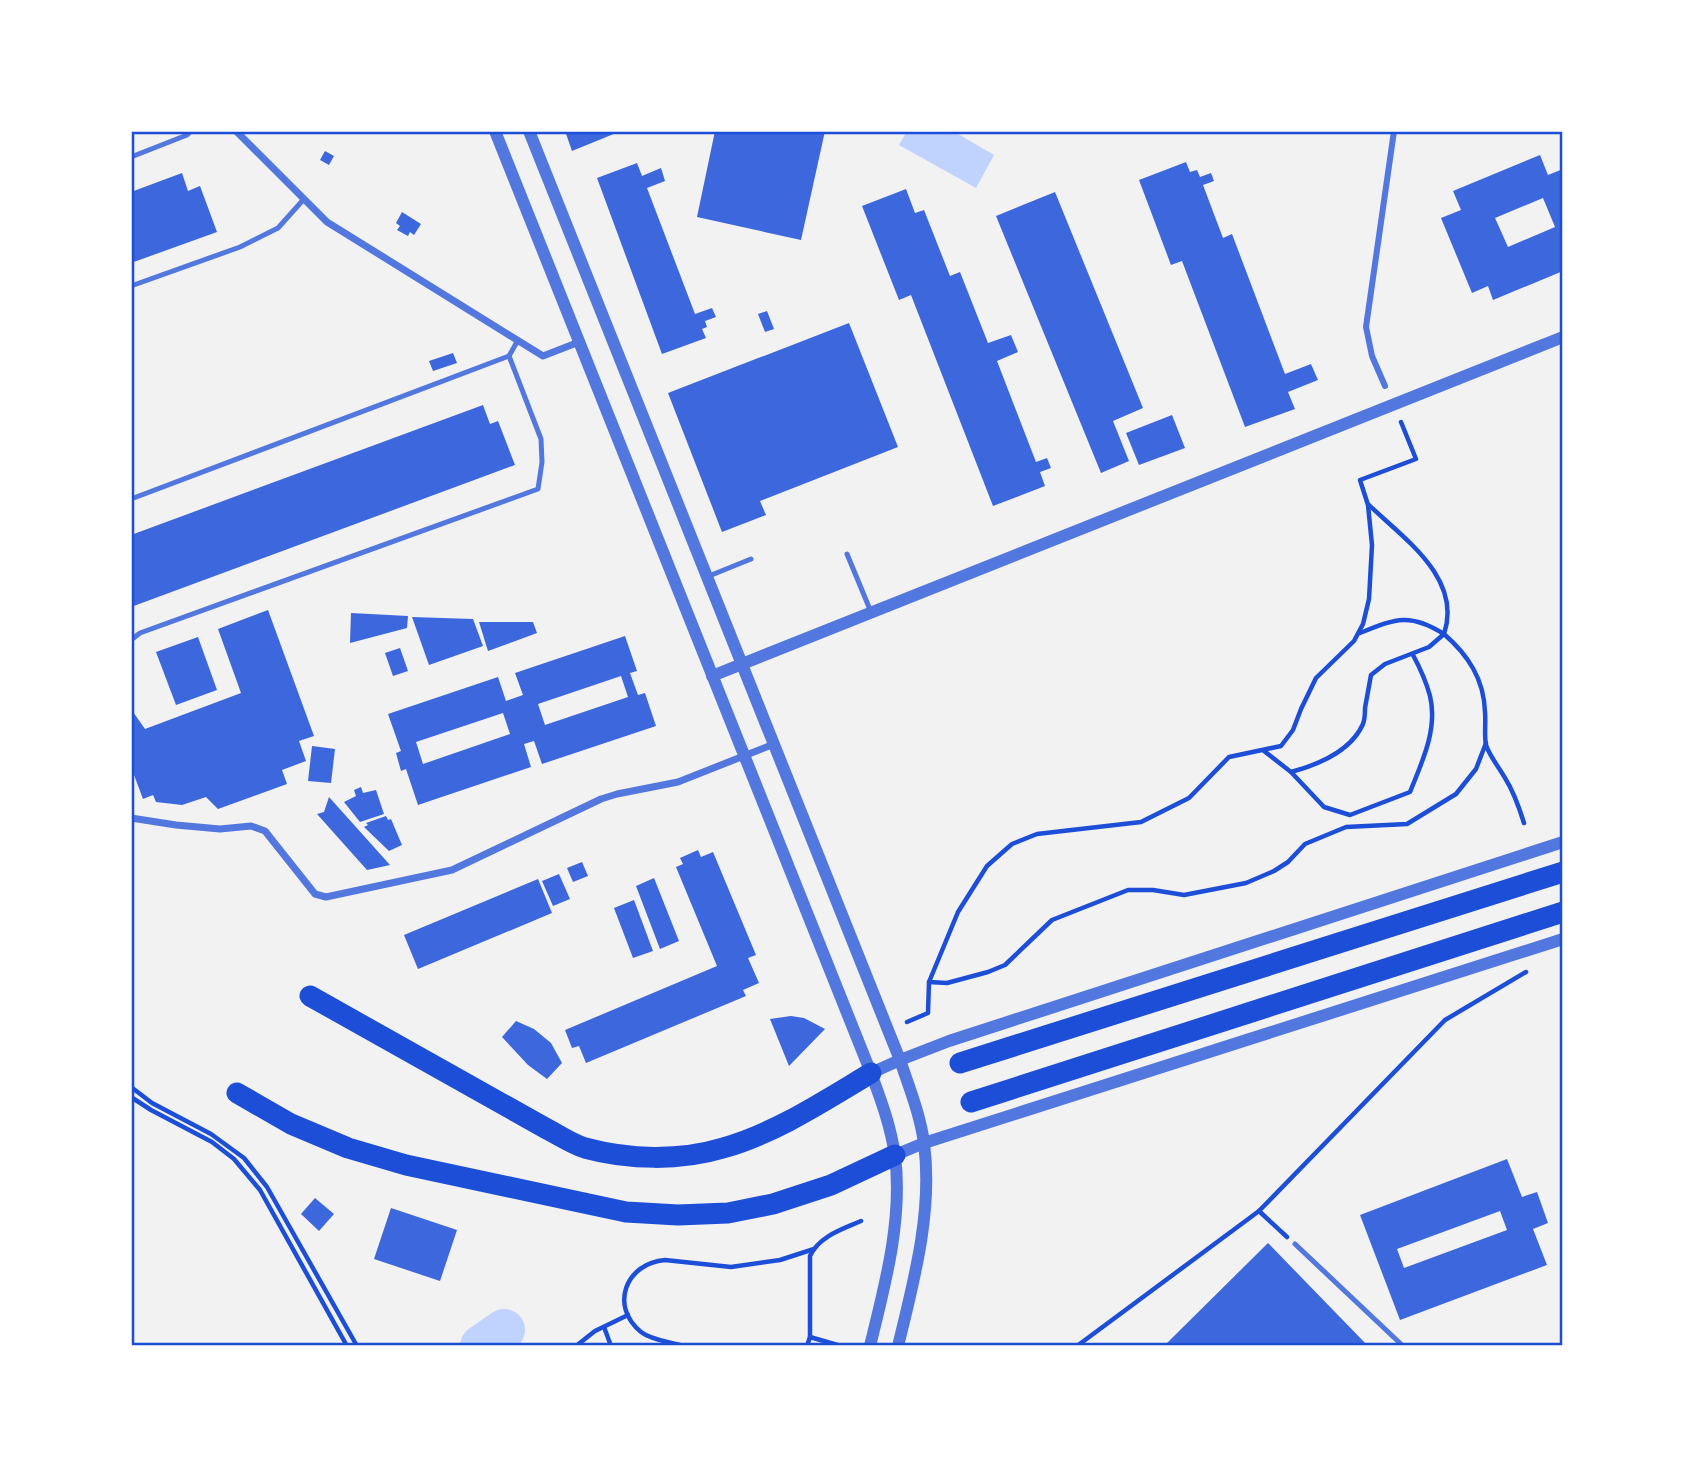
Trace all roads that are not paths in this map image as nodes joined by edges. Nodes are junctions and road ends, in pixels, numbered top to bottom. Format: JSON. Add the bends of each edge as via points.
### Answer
{"nodes":[{"id":1,"x":191,"y":131,"type":"edge"},
{"id":2,"x":236,"y":131,"type":"edge"},
{"id":3,"x":495,"y":131,"type":"edge"},
{"id":4,"x":529,"y":131,"type":"edge"},
{"id":5,"x":1394,"y":131,"type":"edge"},
{"id":6,"x":131,"y":157,"type":"edge"},
{"id":7,"x":304,"y":199,"type":"junction"},
{"id":8,"x":131,"y":286,"type":"edge"},
{"id":9,"x":1563,"y":337,"type":"edge"},
{"id":10,"x":517,"y":340,"type":"junction"},
{"id":11,"x":579,"y":342,"type":"junction"},
{"id":12,"x":509,"y":356,"type":"junction"},
{"id":13,"x":1385,"y":386,"type":"dead end"},
{"id":14,"x":131,"y":499,"type":"edge"},
{"id":15,"x":847,"y":554,"type":"dead end"},
{"id":16,"x":751,"y":559,"type":"dead end"},
{"id":17,"x":707,"y":577,"type":"junction"},
{"id":18,"x":872,"y":612,"type":"junction"},
{"id":19,"x":131,"y":640,"type":"edge"},
{"id":20,"x":742,"y":664,"type":"junction"},
{"id":21,"x":712,"y":676,"type":"junction"},
{"id":22,"x":774,"y":744,"type":"junction"},
{"id":23,"x":744,"y":756,"type":"junction"},
{"id":24,"x":131,"y":818,"type":"edge"},
{"id":25,"x":1563,"y":842,"type":"edge"},
{"id":26,"x":1563,"y":872,"type":"edge"},
{"id":27,"x":1563,"y":912,"type":"edge"},
{"id":28,"x":1563,"y":939,"type":"edge"},
{"id":29,"x":310,"y":996,"type":"dead end"},
{"id":30,"x":900,"y":1060,"type":"junction"},
{"id":31,"x":960,"y":1063,"type":"dead end"},
{"id":32,"x":872,"y":1073,"type":"junction"},
{"id":33,"x":237,"y":1093,"type":"dead end"},
{"id":34,"x":971,"y":1102,"type":"dead end"},
{"id":35,"x":924,"y":1143,"type":"junction"},
{"id":36,"x":895,"y":1155,"type":"junction"},
{"id":37,"x":1295,"y":1244,"type":"road end"},
{"id":38,"x":870,"y":1346,"type":"edge"},
{"id":39,"x":898,"y":1346,"type":"edge"},
{"id":40,"x":1403,"y":1346,"type":"edge"}],
"edges":[{"from":1,"to":6,"type":"lane"},
{"from":2,"to":7,"type":"street"},
{"from":3,"to":11,"type":"street"},
{"from":4,"to":17,"type":"street"},
{"from":5,"to":13,"type":"street","via":[[1366,327]]},
{"from":7,"to":8,"type":"lane","via":[[278,228],[240,247]]},
{"from":7,"to":10,"type":"street","via":[[327,222]]},
{"from":9,"to":18,"type":"street"},
{"from":10,"to":11,"type":"street","via":[[543,356]]},
{"from":10,"to":12,"type":"lane"},
{"from":11,"to":21,"type":"street"},
{"from":12,"to":14,"type":"lane"},
{"from":12,"to":19,"type":"lane","via":[[541,439],[537,488]]},
{"from":15,"to":18,"type":"lane"},
{"from":16,"to":17,"type":"lane"},
{"from":17,"to":20,"type":"street"},
{"from":18,"to":20,"type":"street"},
{"from":20,"to":21,"type":"street"},
{"from":20,"to":22,"type":"street"},
{"from":21,"to":23,"type":"street"},
{"from":22,"to":23,"type":"street"},
{"from":22,"to":30,"type":"street"},
{"from":23,"to":24,"type":"street","via":[[678,782],[601,799],[452,870],[326,897],[315,894],[265,831],[251,826],[220,829]]},
{"from":23,"to":32,"type":"street"},
{"from":25,"to":30,"type":"street"},
{"from":26,"to":31,"type":"highway"},
{"from":27,"to":34,"type":"highway"},
{"from":28,"to":35,"type":"street"},
{"from":29,"to":32,"type":"highway","via":[[547,1129],[584,1147],[620,1154],[666,1157],[723,1149],[797,1116]]},
{"from":30,"to":32,"type":"street"},
{"from":30,"to":35,"type":"street"},
{"from":32,"to":36,"type":"street"},
{"from":33,"to":36,"type":"highway","via":[[291,1124],[406,1165],[625,1212],[728,1213],[773,1204],[831,1185]]},
{"from":35,"to":36,"type":"street"},
{"from":35,"to":39,"type":"street","via":[[924,1215]]},
{"from":36,"to":38,"type":"street","via":[[895,1222]]},
{"from":37,"to":40,"type":"lane"}]}
